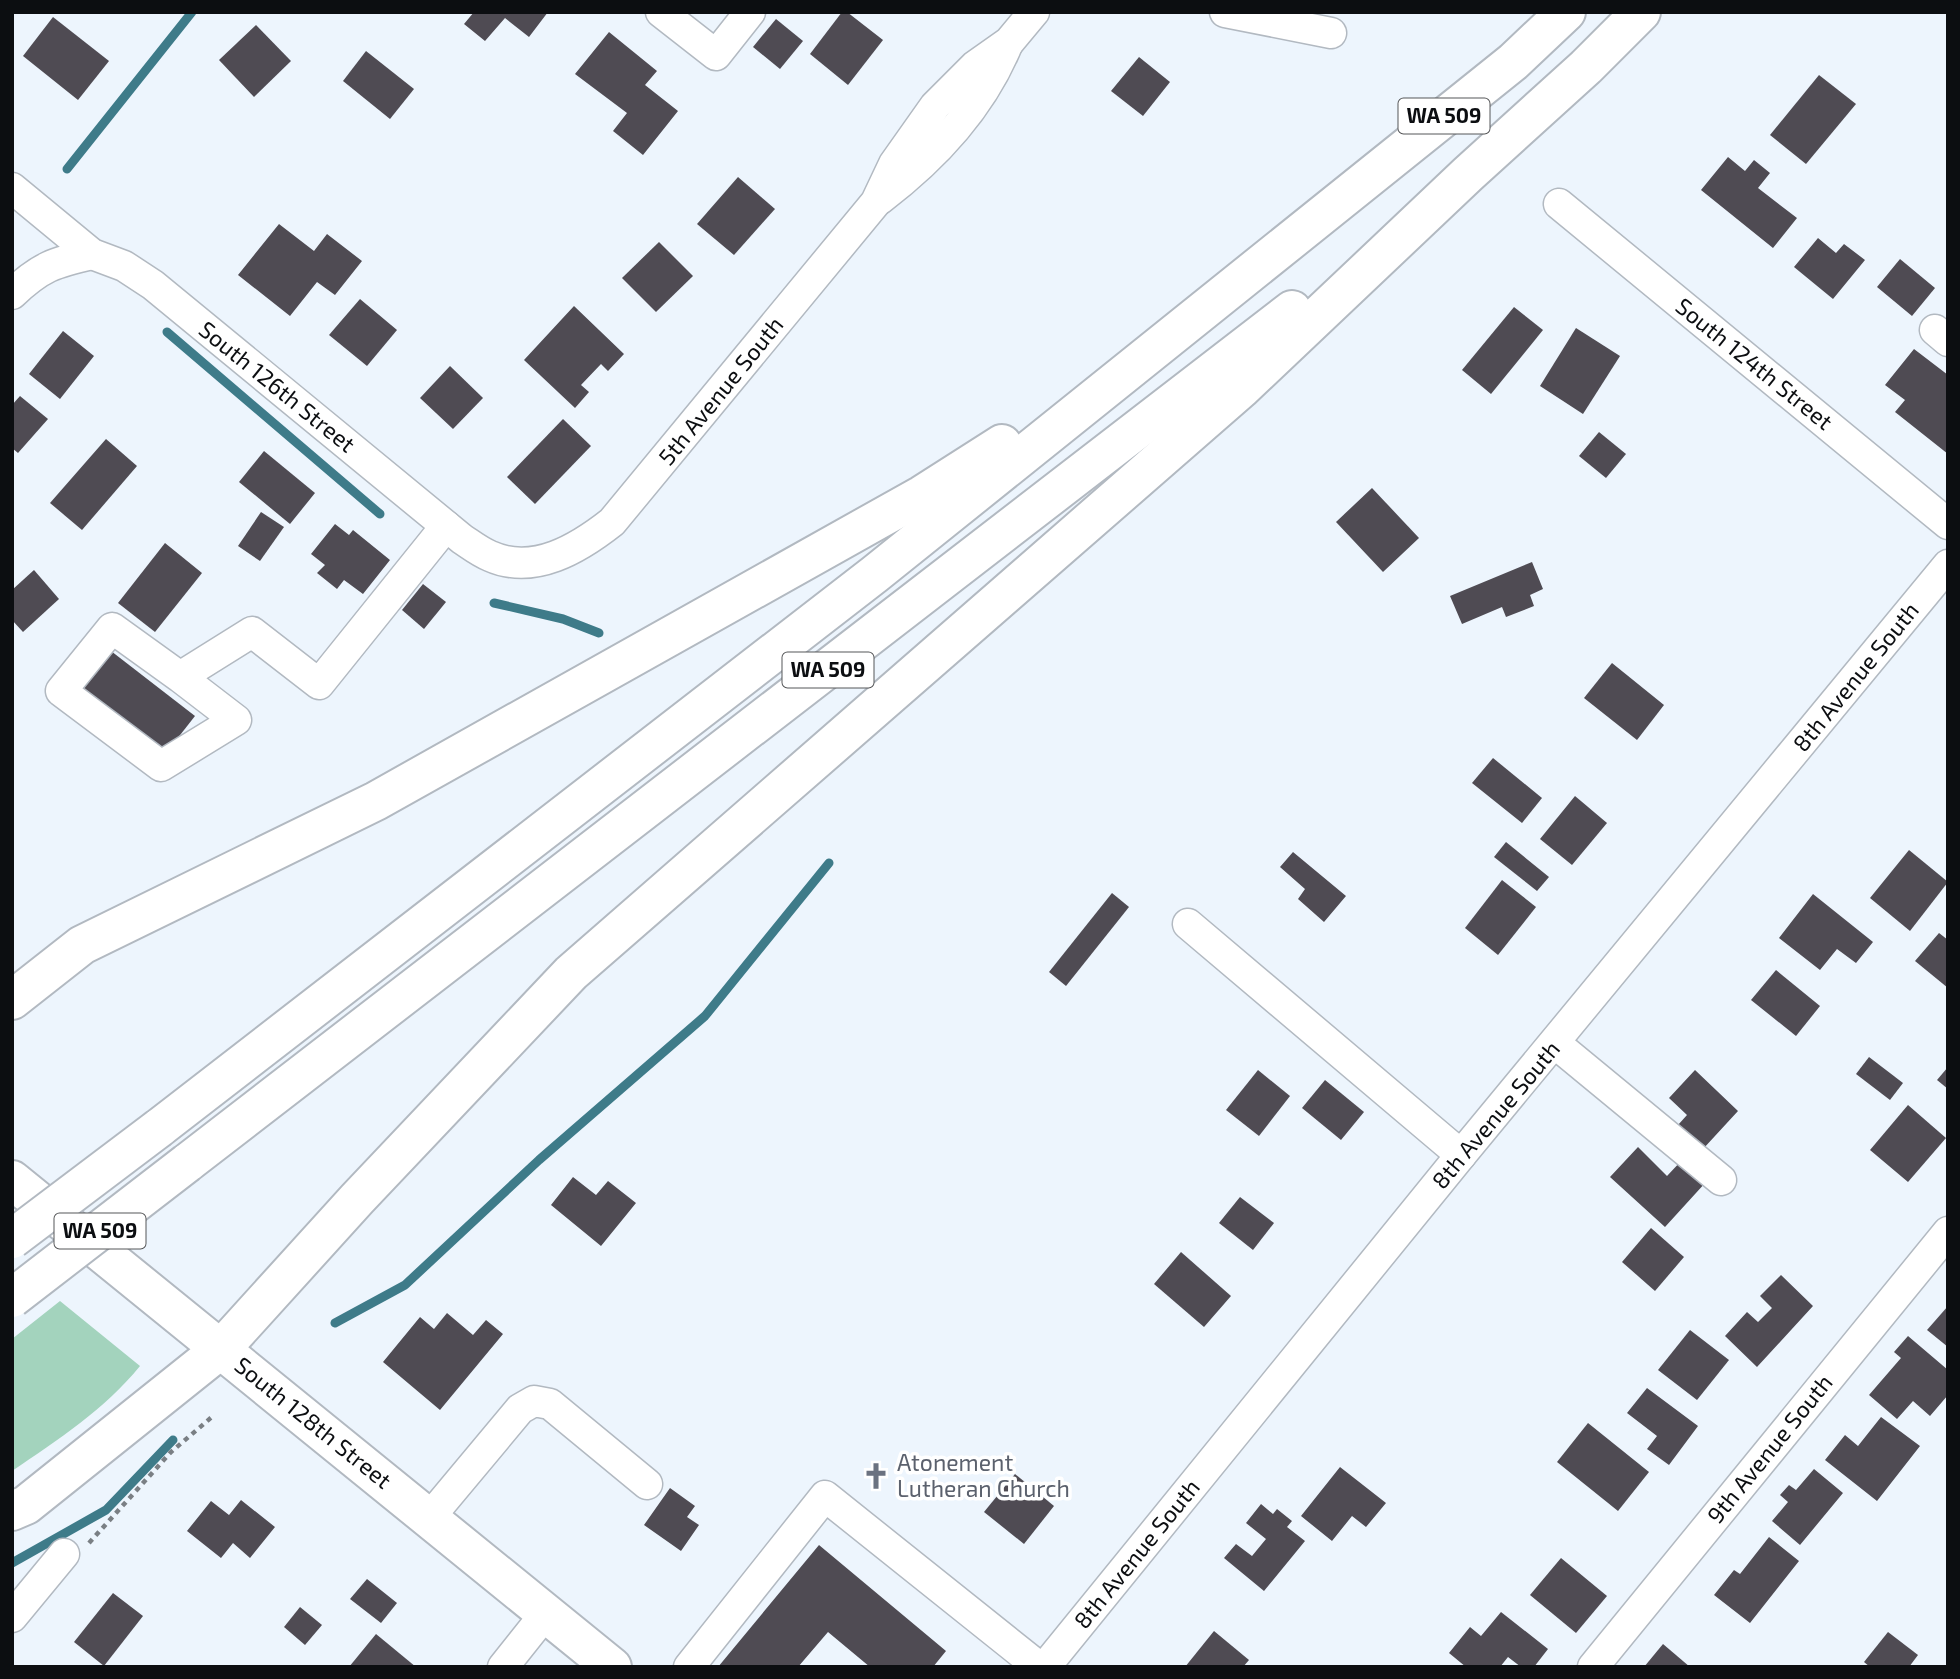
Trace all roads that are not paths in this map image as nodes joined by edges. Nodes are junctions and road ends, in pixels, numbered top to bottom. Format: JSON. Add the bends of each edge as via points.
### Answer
{"nodes":[{"id":1,"x":661,"y":12,"type":"edge"},
{"id":2,"x":750,"y":12,"type":"edge"},
{"id":3,"x":1034,"y":12,"type":"edge"},
{"id":4,"x":1225,"y":12,"type":"edge"},
{"id":5,"x":1566,"y":12,"type":"edge"},
{"id":6,"x":1640,"y":12,"type":"edge"},
{"id":7,"x":1331,"y":33,"type":"dead end"},
{"id":8,"x":1468,"y":174,"type":"junction"},
{"id":9,"x":12,"y":188,"type":"edge"},
{"id":10,"x":1559,"y":204,"type":"dead end"},
{"id":11,"x":1318,"y":216,"type":"junction"},
{"id":12,"x":92,"y":254,"type":"junction"},
{"id":13,"x":12,"y":294,"type":"edge"},
{"id":14,"x":1948,"y":524,"type":"edge"},
{"id":15,"x":446,"y":526,"type":"junction"},
{"id":16,"x":549,"y":559,"type":"joint"},
{"id":17,"x":1948,"y":565,"type":"edge"},
{"id":18,"x":180,"y":677,"type":"junction"},
{"id":19,"x":1188,"y":923,"type":"dead end"},
{"id":20,"x":12,"y":1000,"type":"edge"},
{"id":21,"x":1556,"y":1044,"type":"junction"},
{"id":22,"x":1461,"y":1155,"type":"junction"},
{"id":23,"x":12,"y":1180,"type":"edge"},
{"id":24,"x":1721,"y":1180,"type":"dead end"},
{"id":25,"x":1948,"y":1232,"type":"edge"},
{"id":26,"x":12,"y":1239,"type":"edge"},
{"id":27,"x":12,"y":1298,"type":"edge"},
{"id":28,"x":221,"y":1349,"type":"junction"},
{"id":29,"x":647,"y":1484,"type":"dead end"},
{"id":30,"x":12,"y":1511,"type":"edge"},
{"id":31,"x":429,"y":1518,"type":"junction"},
{"id":32,"x":64,"y":1554,"type":"road end"},
{"id":33,"x":546,"y":1613,"type":"junction"},
{"id":34,"x":12,"y":1617,"type":"edge"},
{"id":35,"x":503,"y":1667,"type":"edge"},
{"id":36,"x":612,"y":1667,"type":"edge"},
{"id":37,"x":688,"y":1667,"type":"edge"},
{"id":38,"x":1039,"y":1667,"type":"edge"},
{"id":39,"x":1045,"y":1667,"type":"edge"},
{"id":40,"x":1593,"y":1667,"type":"edge"}],
"edges":[{"from":1,"to":2,"type":"street","via":[[716,55]]},
{"from":3,"to":16,"type":"street","name":"5th Avenue South","via":[[1009,42],[975,66],[935,106],[894,164],[876,202],[612,522],[582,546]]},
{"from":4,"to":7,"type":"street"},
{"from":5,"to":11,"type":"main road","number":"WA 509","via":[[1513,62]]},
{"from":6,"to":8,"type":"main road","number":"WA 509"},
{"from":8,"to":27,"type":"main road","number":"WA 509","bridge":true},
{"from":8,"to":28,"type":"main road","via":[[1241,389],[571,973]]},
{"from":9,"to":12,"type":"street","name":"South 126th Street"},
{"from":10,"to":14,"type":"street","name":"South 124th Street"},
{"from":11,"to":20,"type":"main road","via":[[1092,386],[922,495],[376,801],[82,945]]},
{"from":11,"to":26,"type":"main road","number":"WA 509","bridge":true,"via":[[876,574]]},
{"from":12,"to":13,"type":"street","via":[[36,271]]},
{"from":12,"to":15,"type":"street","name":"South 126th Street","via":[[124,266],[153,285]]},
{"from":15,"to":16,"type":"street","name":"South 126th Street","via":[[491,557],[517,563]]},
{"from":15,"to":18,"type":"street","via":[[319,684],[252,632]]},
{"from":17,"to":21,"type":"street","name":"8th Avenue South"},
{"from":18,"to":18,"type":"street","via":[[236,720],[160,766],[61,691],[112,628]]},
{"from":19,"to":22,"type":"street"},
{"from":21,"to":22,"type":"street","name":"8th Avenue South"},
{"from":21,"to":24,"type":"street"},
{"from":22,"to":39,"type":"street","name":"8th Avenue South"},
{"from":23,"to":28,"type":"main road","name":"South 128th Street"},
{"from":25,"to":40,"type":"street","name":"9th Avenue South"},
{"from":28,"to":30,"type":"main road","via":[[26,1505]]},
{"from":28,"to":31,"type":"main road","name":"South 128th Street"},
{"from":29,"to":31,"type":"street","via":[[550,1404],[534,1401],[520,1409]]},
{"from":31,"to":33,"type":"main road","name":"South 128th Street"},
{"from":32,"to":34,"type":"street"},
{"from":33,"to":35,"type":"street"},
{"from":33,"to":36,"type":"main road","name":"South 128th Street"},
{"from":37,"to":38,"type":"street","via":[[825,1496]]}]}
